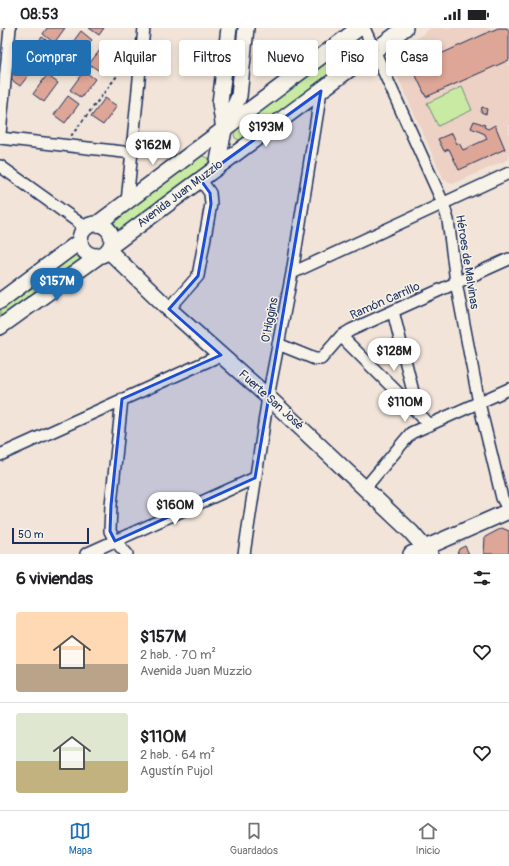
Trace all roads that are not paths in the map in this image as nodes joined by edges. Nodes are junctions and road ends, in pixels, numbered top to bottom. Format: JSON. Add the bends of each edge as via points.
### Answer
{"nodes":[{"id":1,"x":10,"y":28,"type":"edge"},
{"id":2,"x":144,"y":28,"type":"edge"},
{"id":3,"x":229,"y":28,"type":"edge"},
{"id":4,"x":246,"y":28,"type":"edge"},
{"id":5,"x":359,"y":28,"type":"edge"},
{"id":6,"x":364,"y":28,"type":"edge"},
{"id":7,"x":404,"y":28,"type":"edge"},
{"id":8,"x":369,"y":40,"type":"edge"},
{"id":9,"x":378,"y":48,"type":"edge"},
{"id":10,"x":378,"y":60,"type":"edge"},
{"id":11,"x":341,"y":76,"type":"edge"},
{"id":12,"x":321,"y":91,"type":"junction"},
{"id":13,"x":224,"y":130,"type":"junction"},
{"id":14,"x":0,"y":134,"type":"edge"},
{"id":15,"x":0,"y":138,"type":"edge"},
{"id":16,"x":132,"y":153,"type":"junction"},
{"id":17,"x":0,"y":166,"type":"edge"},
{"id":18,"x":217,"y":166,"type":"junction"},
{"id":19,"x":509,"y":173,"type":"edge"},
{"id":20,"x":200,"y":179,"type":"junction"},
{"id":21,"x":127,"y":202,"type":"junction"},
{"id":22,"x":443,"y":203,"type":"junction"},
{"id":23,"x":91,"y":225,"type":"junction"},
{"id":24,"x":79,"y":242,"type":"junction"},
{"id":25,"x":106,"y":251,"type":"junction"},
{"id":26,"x":509,"y":259,"type":"edge"},
{"id":27,"x":292,"y":273,"type":"junction"},
{"id":28,"x":456,"y":282,"type":"junction"},
{"id":29,"x":0,"y":301,"type":"edge"},
{"id":30,"x":169,"y":309,"type":"junction"},
{"id":31,"x":393,"y":311,"type":"junction"},
{"id":32,"x":0,"y":327,"type":"edge"},
{"id":33,"x":341,"y":336,"type":"junction"},
{"id":34,"x":278,"y":344,"type":"junction"},
{"id":35,"x":221,"y":356,"type":"junction"},
{"id":36,"x":509,"y":389,"type":"edge"},
{"id":37,"x":268,"y":397,"type":"junction"},
{"id":38,"x":122,"y":399,"type":"junction"},
{"id":39,"x":479,"y":403,"type":"junction"},
{"id":40,"x":418,"y":413,"type":"junction"},
{"id":41,"x":430,"y":425,"type":"junction"},
{"id":42,"x":0,"y":455,"type":"edge"},
{"id":43,"x":255,"y":478,"type":"junction"},
{"id":44,"x":365,"y":488,"type":"junction"},
{"id":45,"x":509,"y":511,"type":"edge"},
{"id":46,"x":115,"y":541,"type":"junction"},
{"id":47,"x":428,"y":551,"type":"edge"},
{"id":48,"x":86,"y":554,"type":"edge"},
{"id":49,"x":127,"y":554,"type":"edge"},
{"id":50,"x":244,"y":554,"type":"edge"},
{"id":51,"x":411,"y":554,"type":"edge"}],
"edges":[{"from":1,"to":14,"type":"street"},
{"from":2,"to":16,"type":"street"},
{"from":3,"to":13,"type":"main road","via":[[220,103]]},
{"from":4,"to":13,"type":"main road","via":[[239,96]]},
{"from":5,"to":13,"type":"main road"},
{"from":6,"to":8,"type":"street","name":"Héroes de Malvinas"},
{"from":7,"to":9,"type":"main road","name":"Avenida Juan Muzzio"},
{"from":10,"to":22,"type":"street","name":"Héroes de Malvinas"},
{"from":11,"to":12,"type":"main road","name":"Avenida Juan Muzzio"},
{"from":12,"to":18,"type":"main road","name":"Avenida Juan Muzzio"},
{"from":12,"to":27,"type":"street","name":"O'Higgins"},
{"from":13,"to":18,"type":"main road"},
{"from":13,"to":21,"type":"main road"},
{"from":15,"to":16,"type":"street"},
{"from":16,"to":21,"type":"street"},
{"from":17,"to":23,"type":"street"},
{"from":18,"to":20,"type":"main road","name":"Avenida Juan Muzzio"},
{"from":19,"to":22,"type":"street"},
{"from":20,"to":25,"type":"main road","name":"Avenida Juan Muzzio"},
{"from":20,"to":30,"type":"street","via":[[210,193],[211,204],[198,276]]},
{"from":21,"to":23,"type":"main road"},
{"from":22,"to":27,"type":"street"},
{"from":22,"to":28,"type":"street","name":"Héroes de Malvinas","via":[[448,220]]},
{"from":23,"to":24,"type":"main road","via":[[82,231]]},
{"from":23,"to":25,"type":"main road","via":[[105,226],[109,230],[112,240]]},
{"from":24,"to":25,"type":"main road","via":[[88,254]]},
{"from":24,"to":29,"type":"main road"},
{"from":25,"to":30,"type":"main road","name":"Fuerte San José"},
{"from":25,"to":32,"type":"main road","name":"Avenida Juan Muzzio"},
{"from":26,"to":28,"type":"street","name":"Ramón Carrillo"},
{"from":27,"to":34,"type":"street","name":"O'Higgins"},
{"from":28,"to":31,"type":"street","name":"Ramón Carrillo"},
{"from":28,"to":39,"type":"street","name":"Héroes de Malvinas"},
{"from":30,"to":35,"type":"main road","name":"Fuerte San José"},
{"from":31,"to":33,"type":"street","name":"Ramón Carrillo"},
{"from":31,"to":40,"type":"street"},
{"from":33,"to":34,"type":"street","name":"Ramón Carrillo","via":[[321,359]]},
{"from":33,"to":40,"type":"street"},
{"from":34,"to":37,"type":"street","name":"O'Higgins"},
{"from":35,"to":37,"type":"main road","name":"Fuerte San José"},
{"from":35,"to":38,"type":"street"},
{"from":36,"to":39,"type":"street"},
{"from":37,"to":43,"type":"street","name":"O'Higgins"},
{"from":37,"to":44,"type":"main road","name":"Fuerte San José"},
{"from":38,"to":42,"type":"street"},
{"from":38,"to":46,"type":"street","via":[[111,505],[110,531]]},
{"from":39,"to":41,"type":"street"},
{"from":39,"to":45,"type":"street","name":"Héroes de Malvinas","via":[[502,498]]},
{"from":40,"to":41,"type":"street"},
{"from":41,"to":44,"type":"street","via":[[411,433]]},
{"from":43,"to":46,"type":"street"},
{"from":43,"to":50,"type":"street","name":"O'Higgins"},
{"from":44,"to":47,"type":"main road","name":"Fuerte San José"},
{"from":45,"to":47,"type":"main road"},
{"from":46,"to":48,"type":"street"},
{"from":46,"to":49,"type":"street"},
{"from":47,"to":51,"type":"main road"}]}
